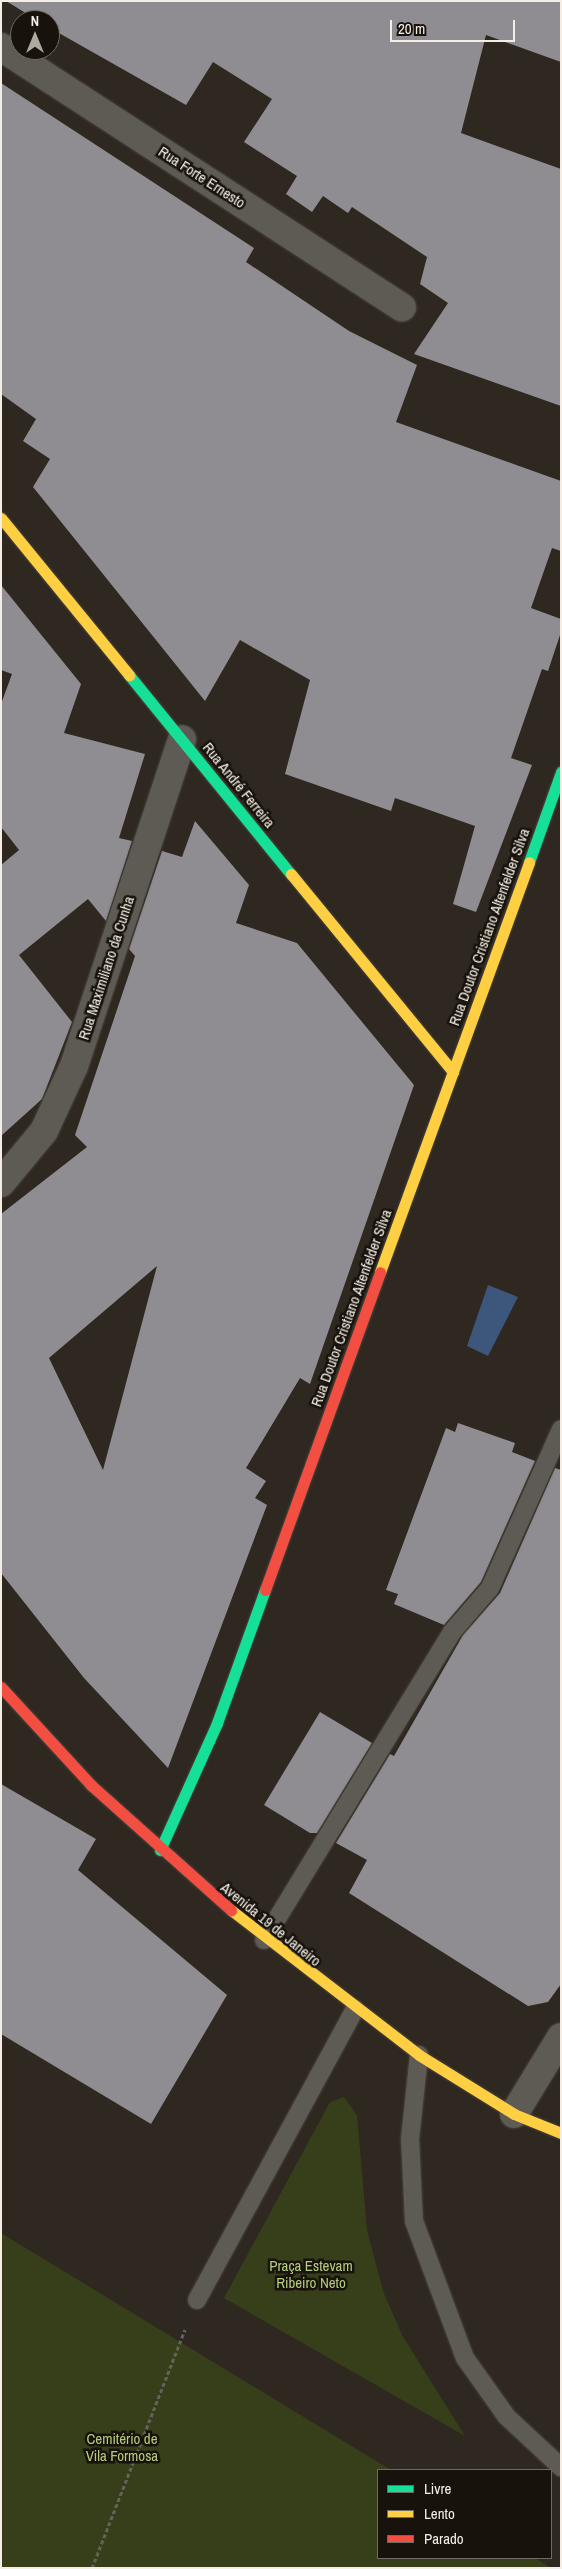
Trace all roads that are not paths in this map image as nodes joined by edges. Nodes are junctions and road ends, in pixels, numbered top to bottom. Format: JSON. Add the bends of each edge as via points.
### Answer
{"nodes":[{"id":1,"x":1,"y":47,"type":"edge"},
{"id":2,"x":402,"y":307,"type":"dead end"},
{"id":3,"x":1,"y":518,"type":"edge"},
{"id":4,"x":182,"y":739,"type":"junction"},
{"id":5,"x":561,"y":772,"type":"edge"},
{"id":6,"x":453,"y":1072,"type":"junction"},
{"id":7,"x":1,"y":1183,"type":"edge"},
{"id":8,"x":561,"y":1429,"type":"edge"},
{"id":9,"x":1,"y":1687,"type":"edge"},
{"id":10,"x":160,"y":1850,"type":"junction"},
{"id":11,"x":264,"y":1940,"type":"junction"},
{"id":12,"x":354,"y":2009,"type":"junction"},
{"id":13,"x":561,"y":2037,"type":"edge"},
{"id":14,"x":419,"y":2055,"type":"junction"},
{"id":15,"x":514,"y":2114,"type":"junction"},
{"id":16,"x":561,"y":2133,"type":"edge"},
{"id":17,"x":196,"y":2300,"type":"road end"},
{"id":18,"x":561,"y":2467,"type":"edge"}],
"edges":[{"from":1,"to":2,"type":"street","name":"Rua Forte Ernesto"},
{"from":3,"to":4,"type":"street","name":"Rua André Ferreira"},
{"from":4,"to":6,"type":"street","name":"Rua André Ferreira"},
{"from":4,"to":7,"type":"street","name":"Rua Maximiliano da Cunha","via":[[74,1066],[44,1131]]},
{"from":5,"to":6,"type":"street","name":"Rua Doutor Cristiano Altenfelder Silva"},
{"from":6,"to":10,"type":"street","name":"Rua Doutor Cristiano Altenfelder Silva","via":[[217,1722]]},
{"from":8,"to":11,"type":"lane","via":[[490,1588],[452,1632]]},
{"from":9,"to":10,"type":"street","name":"Avenida 19 de Janeiro","via":[[91,1785]]},
{"from":10,"to":11,"type":"street","name":"Avenida 19 de Janeiro"},
{"from":11,"to":12,"type":"street","name":"Avenida 19 de Janeiro"},
{"from":12,"to":14,"type":"street","name":"Avenida 19 de Janeiro"},
{"from":12,"to":17,"type":"lane"},
{"from":13,"to":15,"type":"street"},
{"from":14,"to":15,"type":"street","name":"Avenida 19 de Janeiro"},
{"from":14,"to":18,"type":"lane","via":[[410,2139],[414,2221],[465,2358],[507,2417]]},
{"from":15,"to":16,"type":"street","name":"Avenida 19 de Janeiro"}]}
